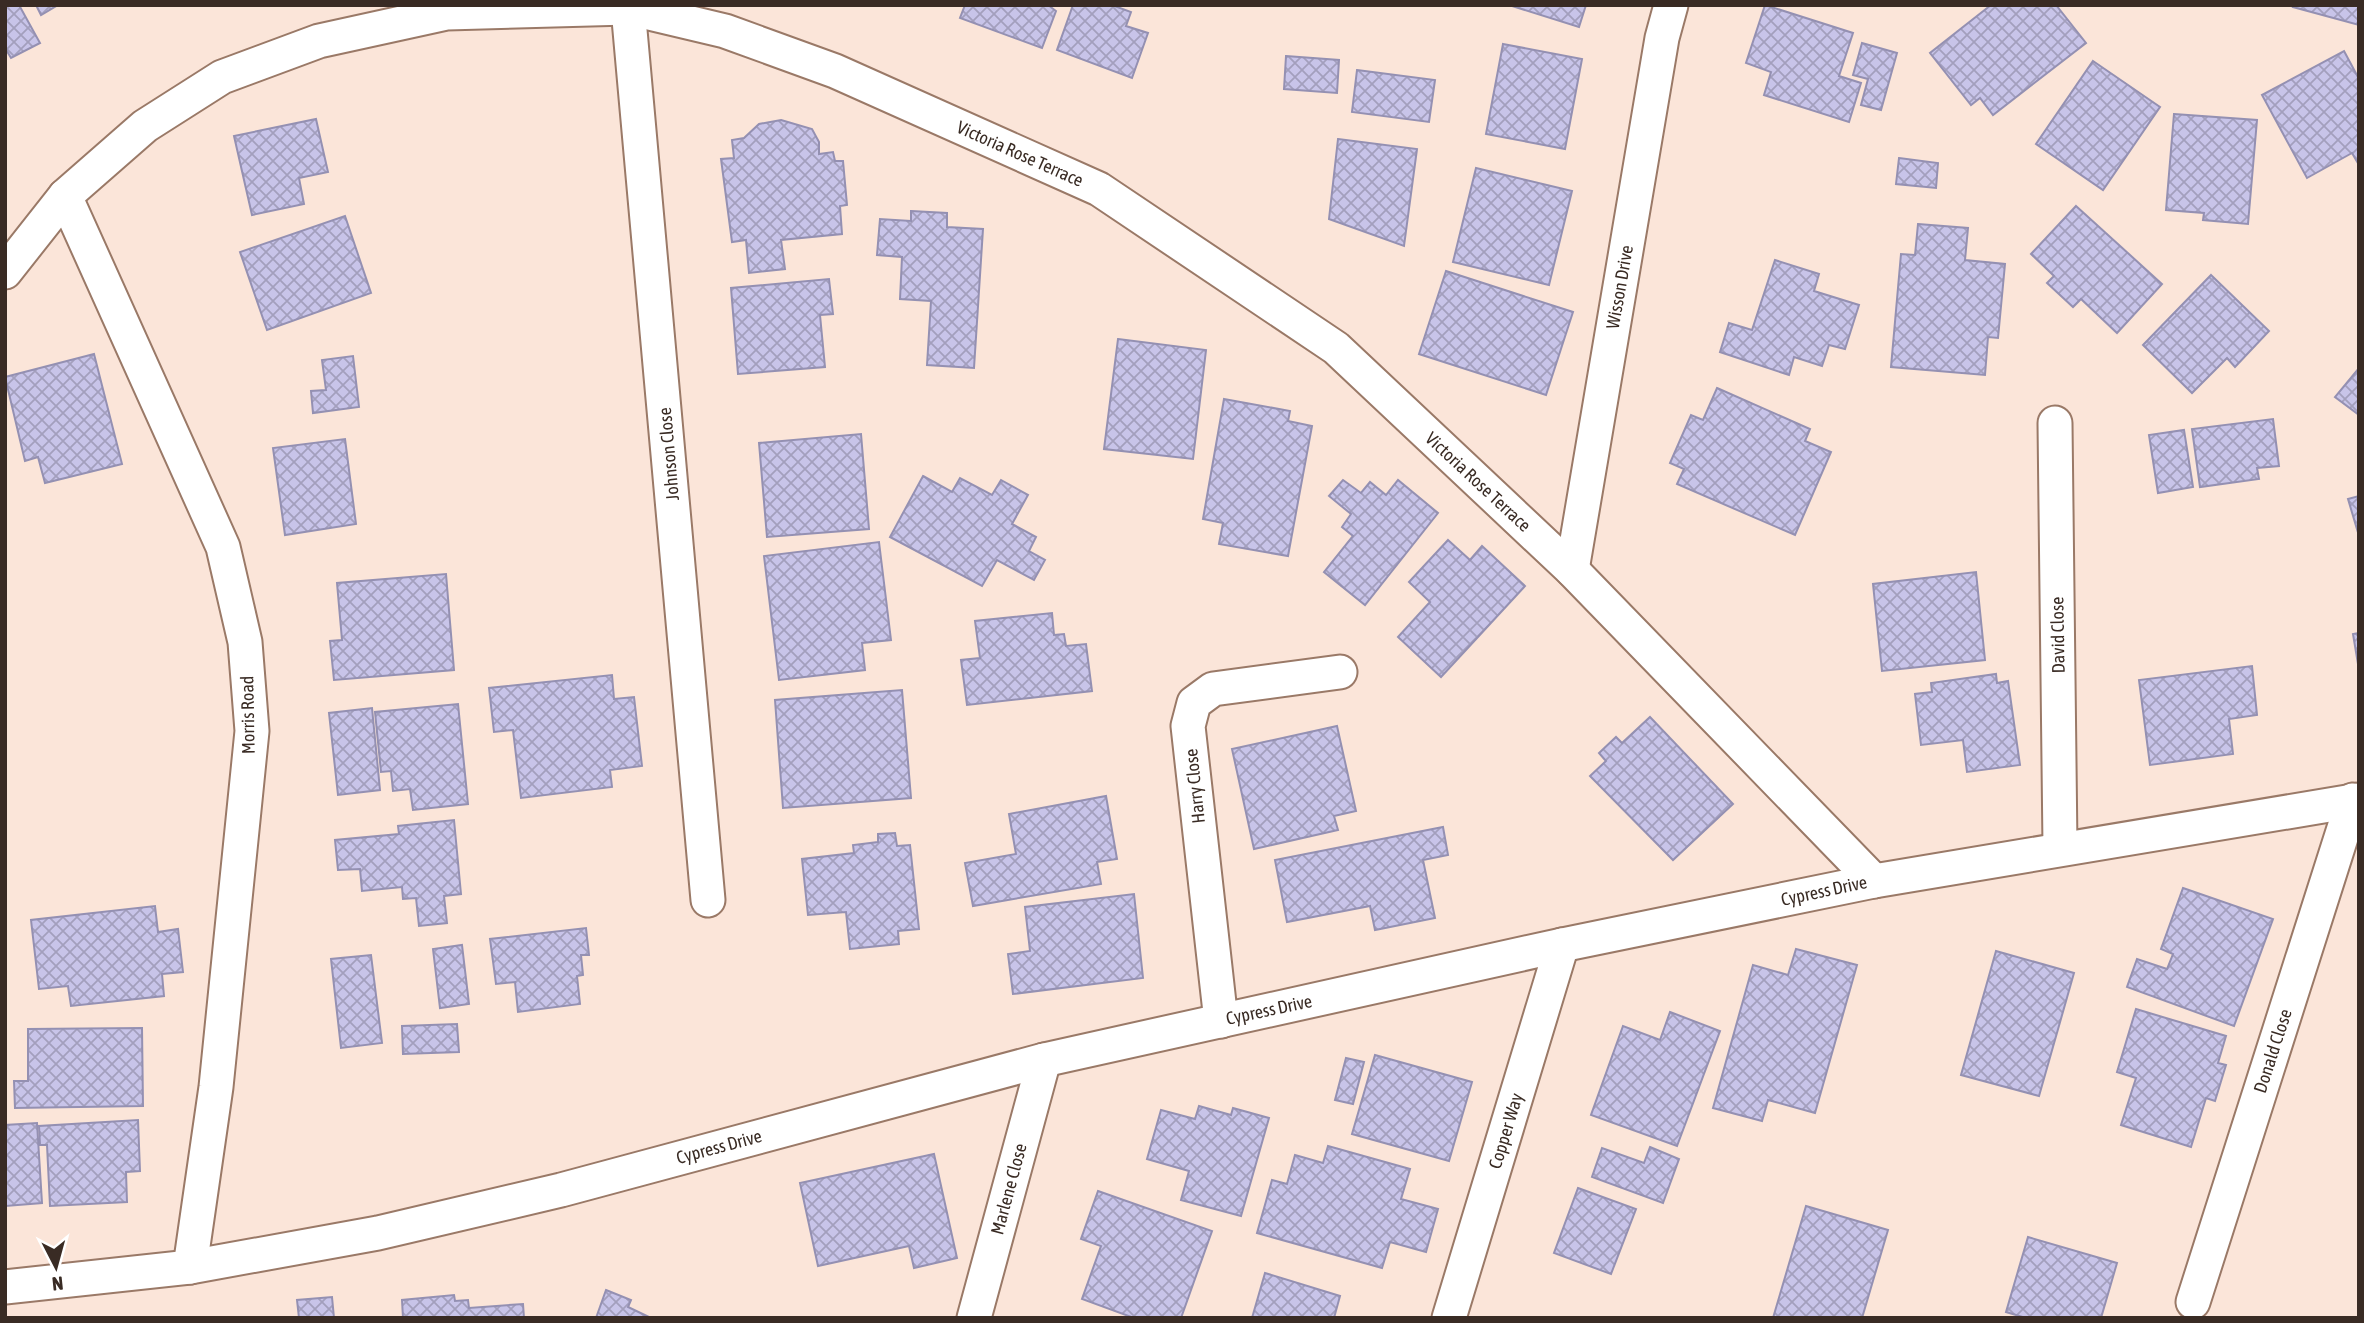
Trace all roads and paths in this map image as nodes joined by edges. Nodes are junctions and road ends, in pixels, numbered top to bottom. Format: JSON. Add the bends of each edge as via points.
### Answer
{"nodes":[{"id":1,"x":1671,"y":5,"type":"edge"},
{"id":2,"x":628,"y":8,"type":"junction"},
{"id":3,"x":65,"y":196,"type":"junction"},
{"id":4,"x":5,"y":272,"type":"edge"},
{"id":5,"x":2055,"y":423,"type":"dead end"},
{"id":6,"x":1573,"y":570,"type":"junction"},
{"id":7,"x":1340,"y":672,"type":"dead end"},
{"id":8,"x":2356,"y":800,"type":"edge"},
{"id":9,"x":2060,"y":848,"type":"junction"},
{"id":10,"x":1874,"y":881,"type":"junction"},
{"id":11,"x":708,"y":900,"type":"dead end"},
{"id":12,"x":1562,"y":945,"type":"junction"},
{"id":13,"x":1221,"y":1021,"type":"junction"},
{"id":14,"x":1044,"y":1060,"type":"junction"},
{"id":15,"x":190,"y":1267,"type":"junction"},
{"id":16,"x":5,"y":1287,"type":"edge"},
{"id":17,"x":2193,"y":1302,"type":"dead end"},
{"id":18,"x":974,"y":1318,"type":"edge"},
{"id":19,"x":1449,"y":1318,"type":"edge"}],
"edges":[{"from":1,"to":6,"type":"street","name":"Wisson Drive"},
{"from":2,"to":3,"type":"street","name":"Victoria Rose Terrace","via":[[447,13],[319,41],[222,77],[145,126]]},
{"from":2,"to":6,"type":"street","name":"Victoria Rose Terrace","via":[[725,31],[835,71],[1099,189],[1336,348]]},
{"from":2,"to":11,"type":"street","name":"Johnson Close"},
{"from":3,"to":4,"type":"street","name":"Victoria Rose Terrace"},
{"from":3,"to":15,"type":"street","name":"Morris Road","via":[[223,547],[245,642],[252,731],[216,1087]]},
{"from":5,"to":9,"type":"street","name":"David Close"},
{"from":6,"to":10,"type":"street","name":"Victoria Rose Terrace"},
{"from":7,"to":13,"type":"street","name":"Harry Close","via":[[1213,689],[1194,703],[1188,726]]},
{"from":8,"to":9,"type":"street","name":"Cypress Drive"},
{"from":8,"to":17,"type":"street","name":"Donald Close"},
{"from":9,"to":10,"type":"street","name":"Cypress Drive"},
{"from":10,"to":12,"type":"street","name":"Cypress Drive"},
{"from":12,"to":13,"type":"street","name":"Cypress Drive"},
{"from":12,"to":19,"type":"street","name":"Copper Way"},
{"from":13,"to":14,"type":"street","name":"Cypress Drive"},
{"from":14,"to":15,"type":"street","name":"Cypress Drive","via":[[548,1193],[378,1233]]},
{"from":14,"to":18,"type":"street","name":"Marlene Close"},
{"from":15,"to":16,"type":"street","name":"Cypress Drive"}]}
